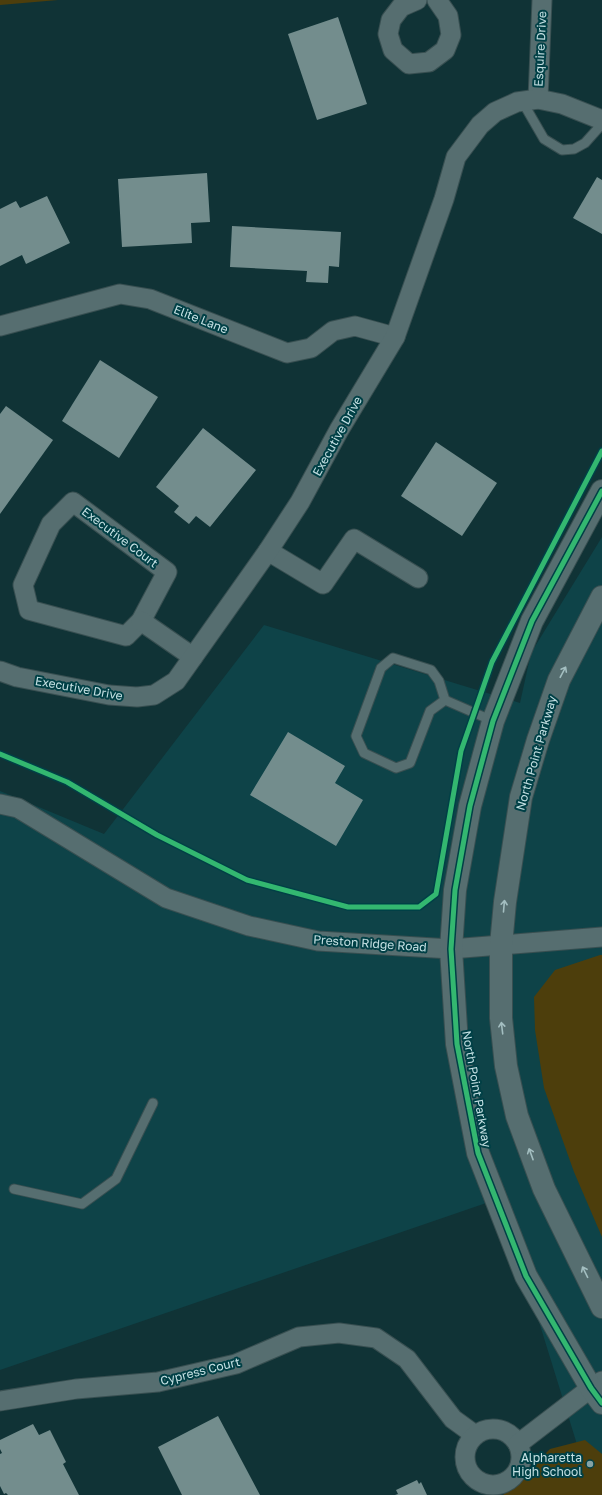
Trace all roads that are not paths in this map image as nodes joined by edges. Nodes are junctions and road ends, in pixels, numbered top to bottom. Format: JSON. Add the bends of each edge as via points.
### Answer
{"nodes":[{"id":1,"x":417,"y":0,"type":"edge"},
{"id":2,"x":438,"y":0,"type":"edge"},
{"id":3,"x":542,"y":0,"type":"edge"},
{"id":4,"x":530,"y":100,"type":"junction"},
{"id":5,"x":602,"y":120,"type":"edge"},
{"id":6,"x":602,"y":124,"type":"edge"},
{"id":7,"x":0,"y":326,"type":"edge"},
{"id":8,"x":395,"y":337,"type":"junction"},
{"id":9,"x":602,"y":491,"type":"edge"},
{"id":10,"x":268,"y":551,"type":"junction"},
{"id":11,"x":418,"y":578,"type":"dead end"},
{"id":12,"x":602,"y":597,"type":"edge"},
{"id":13,"x":141,"y":621,"type":"junction"},
{"id":14,"x":193,"y":658,"type":"junction"},
{"id":15,"x":0,"y":671,"type":"edge"},
{"id":16,"x":445,"y":700,"type":"junction"},
{"id":17,"x":493,"y":721,"type":"junction"},
{"id":18,"x":0,"y":804,"type":"edge"},
{"id":19,"x":602,"y":936,"type":"edge"},
{"id":20,"x":501,"y":944,"type":"junction"},
{"id":21,"x":451,"y":949,"type":"junction"},
{"id":22,"x":153,"y":1103,"type":"dead end"},
{"id":23,"x":14,"y":1189,"type":"dead end"},
{"id":24,"x":602,"y":1307,"type":"edge"},
{"id":25,"x":598,"y":1391,"type":"edge"},
{"id":26,"x":0,"y":1401,"type":"edge"},
{"id":27,"x":475,"y":1435,"type":"junction"},
{"id":28,"x":518,"y":1444,"type":"junction"}],
"edges":[{"from":1,"to":2,"type":"street","via":[[401,7],[391,20],[388,34],[393,50],[409,64],[429,62],[446,50],[451,35],[448,16]]},
{"from":3,"to":4,"type":"street","name":"Esquire Drive"},
{"from":4,"to":5,"type":"street","via":[[562,104]]},
{"from":4,"to":6,"type":"lane","via":[[544,139],[562,150],[574,150],[585,143]]},
{"from":4,"to":8,"type":"street","name":"Executive Drive","via":[[517,102],[495,112],[480,125],[456,157],[444,199]]},
{"from":7,"to":8,"type":"street","name":"Elite Lane","via":[[120,294],[150,299],[287,353],[311,348],[332,331],[355,326]]},
{"from":8,"to":10,"type":"street","name":"Executive Drive","via":[[339,430],[300,502]]},
{"from":9,"to":17,"type":"street","name":"North Point Parkway","via":[[532,621]]},
{"from":10,"to":11,"type":"street","via":[[323,584],[354,539]]},
{"from":10,"to":14,"type":"street","name":"Executive Drive"},
{"from":20,"to":12,"type":"street","name":"North Point Parkway","one_way":true,"via":[[521,797],[558,680]]},
{"from":13,"to":13,"type":"street","name":"Executive Court","via":[[126,636],[29,610],[23,585],[51,524],[73,502],[167,572]]},
{"from":13,"to":14,"type":"street"},
{"from":14,"to":15,"type":"street","name":"Executive Drive","via":[[176,681],[154,695],[137,698],[17,677]]},
{"from":16,"to":16,"type":"lane","via":[[439,682],[431,670],[393,658],[381,668],[356,736],[364,753],[396,768],[410,763],[430,711]]},
{"from":16,"to":17,"type":"lane"},
{"from":17,"to":21,"type":"street","name":"North Point Parkway","via":[[470,806],[455,890]]},
{"from":18,"to":21,"type":"street","name":"Preston Ridge Road","via":[[18,808],[166,898],[249,926],[318,941]]},
{"from":19,"to":20,"type":"street","name":"Preston Ridge Road"},
{"from":20,"to":21,"type":"street","name":"Preston Ridge Road"},
{"from":24,"to":20,"type":"street","name":"North Point Parkway","one_way":true,"via":[[544,1189],[517,1116],[506,1066],[500,1018]]},
{"from":21,"to":25,"type":"street","name":"North Point Parkway","via":[[457,1044],[478,1153],[526,1276]]},
{"from":22,"to":23,"type":"lane","via":[[116,1179],[82,1204]]},
{"from":25,"to":28,"type":"street"},
{"from":26,"to":27,"type":"street","name":"Cypress Court","via":[[76,1389],[158,1382],[236,1364],[299,1337],[339,1332],[376,1338],[407,1359],[453,1419]]},
{"from":27,"to":28,"type":"street","via":[[490,1429],[499,1429]]},
{"from":27,"to":28,"type":"street","via":[[468,1443],[464,1462],[474,1478],[492,1486],[510,1480],[517,1473],[521,1454]]}]}
